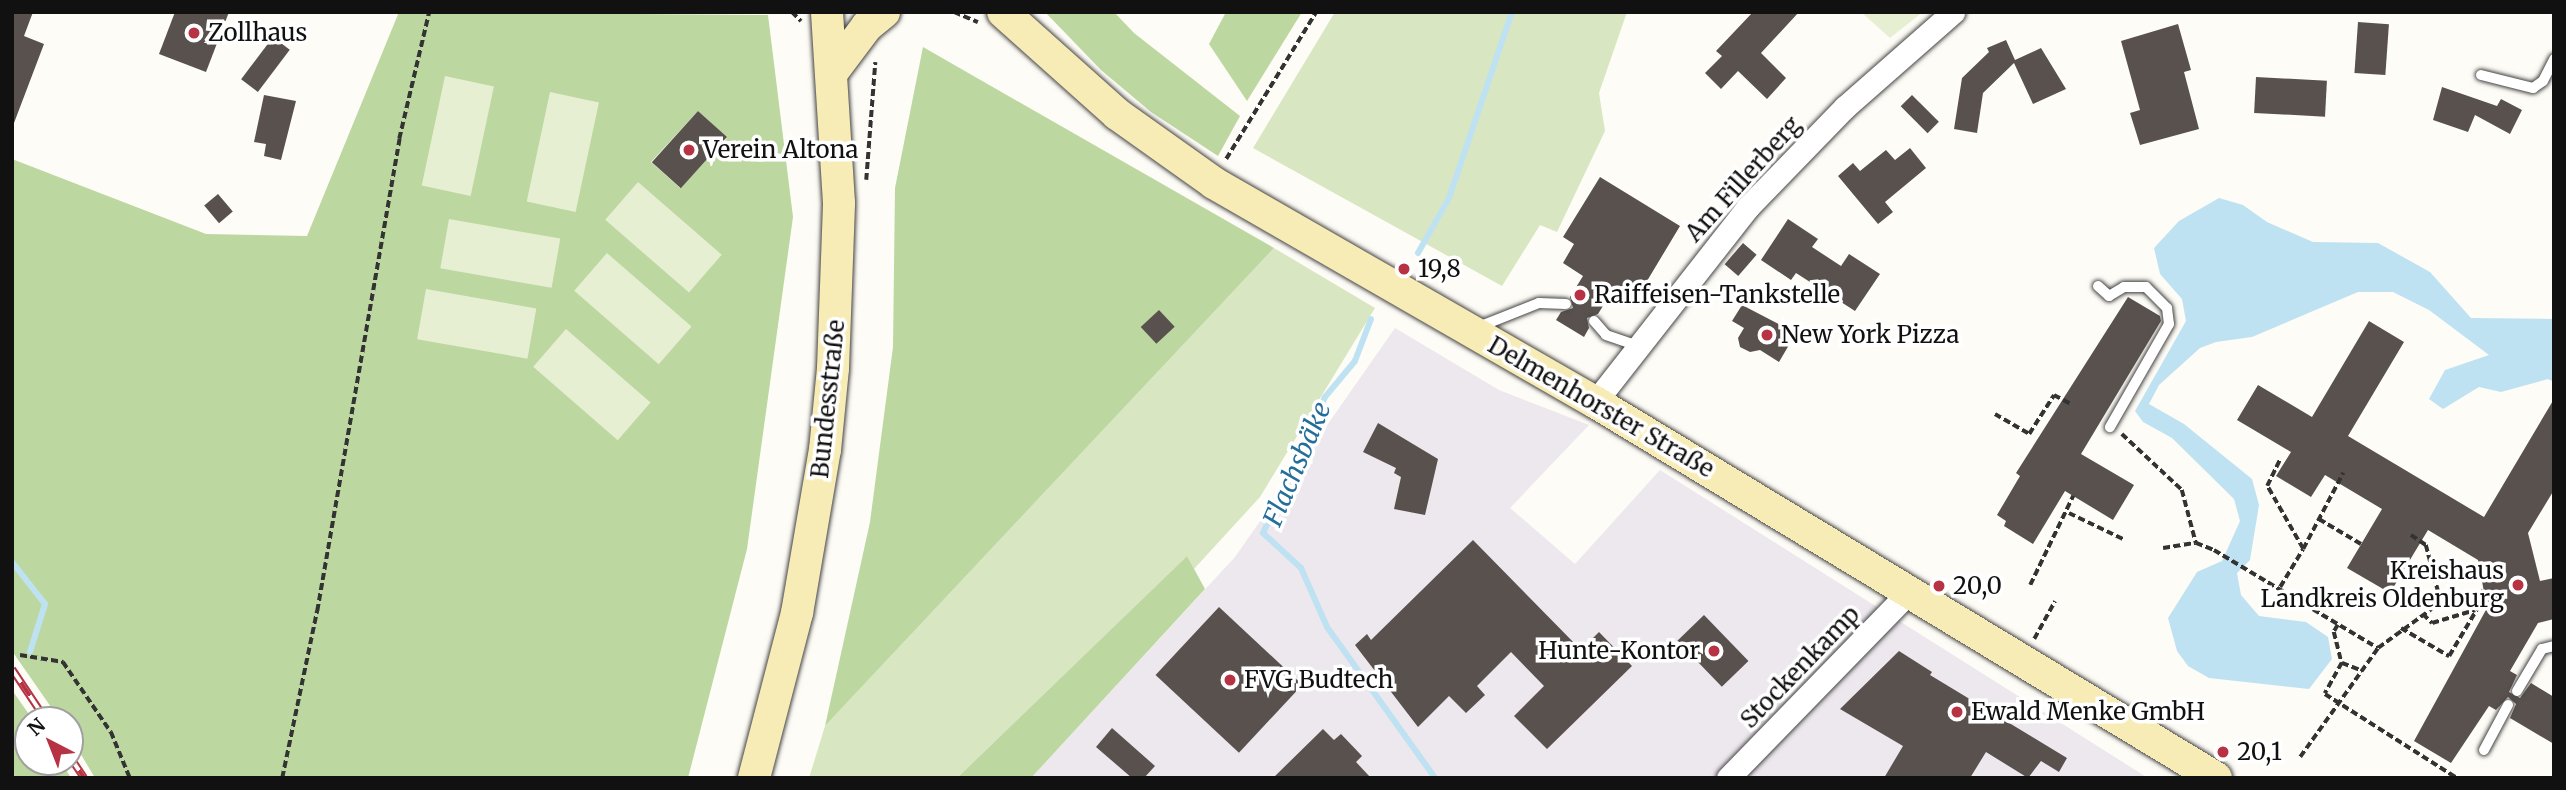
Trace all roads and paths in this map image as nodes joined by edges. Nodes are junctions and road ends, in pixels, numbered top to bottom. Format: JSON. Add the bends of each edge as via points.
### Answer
{"nodes":[{"id":1,"x":429,"y":12,"type":"edge"},
{"id":2,"x":827,"y":12,"type":"edge"},
{"id":3,"x":884,"y":12,"type":"edge"},
{"id":4,"x":1003,"y":12,"type":"edge"},
{"id":5,"x":1316,"y":12,"type":"edge"},
{"id":6,"x":1954,"y":12,"type":"edge"},
{"id":7,"x":2554,"y":58,"type":"edge"},
{"id":8,"x":834,"y":70,"type":"junction"},
{"id":9,"x":2481,"y":75,"type":"dead end"},
{"id":10,"x":1214,"y":183,"type":"junction"},
{"id":11,"x":2098,"y":286,"type":"dead end"},
{"id":12,"x":1566,"y":304,"type":"dead end"},
{"id":13,"x":1594,"y":321,"type":"dead end"},
{"id":14,"x":1469,"y":330,"type":"junction"},
{"id":15,"x":1638,"y":346,"type":"junction"},
{"id":16,"x":1595,"y":402,"type":"junction"},
{"id":17,"x":2071,"y":404,"type":"dead end"},
{"id":18,"x":1995,"y":414,"type":"dead end"},
{"id":19,"x":2110,"y":427,"type":"joint"},
{"id":20,"x":2280,"y":459,"type":"dead end"},
{"id":21,"x":2343,"y":473,"type":"dead end"},
{"id":22,"x":2073,"y":496,"type":"dead end"},
{"id":23,"x":2068,"y":512,"type":"junction"},
{"id":24,"x":2319,"y":519,"type":"junction"},
{"id":25,"x":2411,"y":535,"type":"dead end"},
{"id":26,"x":2123,"y":539,"type":"dead end"},
{"id":27,"x":2196,"y":544,"type":"junction"},
{"id":28,"x":2361,"y":544,"type":"dead end"},
{"id":29,"x":2163,"y":548,"type":"dead end"},
{"id":30,"x":2303,"y":549,"type":"junction"},
{"id":31,"x":2029,"y":586,"type":"dead end"},
{"id":32,"x":2280,"y":587,"type":"junction"},
{"id":33,"x":2483,"y":591,"type":"dead end"},
{"id":34,"x":1909,"y":592,"type":"junction"},
{"id":35,"x":2474,"y":593,"type":"junction"},
{"id":36,"x":2055,"y":601,"type":"dead end"},
{"id":37,"x":2441,"y":602,"type":"junction"},
{"id":38,"x":2477,"y":609,"type":"junction"},
{"id":39,"x":2423,"y":614,"type":"junction"},
{"id":40,"x":2339,"y":624,"type":"junction"},
{"id":41,"x":2401,"y":628,"type":"junction"},
{"id":42,"x":2554,"y":646,"type":"edge"},
{"id":43,"x":2378,"y":648,"type":"junction"},
{"id":44,"x":20,"y":654,"type":"dead end"},
{"id":45,"x":2023,"y":659,"type":"junction"},
{"id":46,"x":2342,"y":663,"type":"junction"},
{"id":47,"x":2363,"y":671,"type":"junction"},
{"id":48,"x":2517,"y":691,"type":"dead end"},
{"id":49,"x":2508,"y":705,"type":"dead end"},
{"id":50,"x":2340,"y":706,"type":"junction"},
{"id":51,"x":2484,"y":750,"type":"dead end"},
{"id":52,"x":2300,"y":757,"type":"dead end"},
{"id":53,"x":130,"y":778,"type":"edge"},
{"id":54,"x":282,"y":778,"type":"edge"},
{"id":55,"x":754,"y":778,"type":"edge"},
{"id":56,"x":1728,"y":778,"type":"edge"},
{"id":57,"x":2216,"y":778,"type":"edge"},
{"id":58,"x":2457,"y":778,"type":"edge"}],
"edges":[{"from":1,"to":54,"type":"path","via":[[399,139],[317,611]]},
{"from":2,"to":8,"type":"main road","name":"Bundesstraße"},
{"from":3,"to":8,"type":"main road","via":[[867,26]]},
{"from":4,"to":10,"type":"main road","name":"Delmenhorster Straße","via":[[1116,114]]},
{"from":5,"to":10,"type":"path"},
{"from":6,"to":15,"type":"street","name":"Am Fillerberg","via":[[1845,107],[1748,207]]},
{"from":7,"to":9,"type":"lane","via":[[2543,81],[2533,88]]},
{"from":8,"to":55,"type":"main road","name":"Bundesstraße","via":[[838,286],[825,450],[797,613]]},
{"from":10,"to":14,"type":"main road","name":"Delmenhorster Straße"},
{"from":11,"to":19,"type":"lane","via":[[2109,296],[2124,287],[2146,287],[2167,308],[2169,324]]},
{"from":12,"to":14,"type":"lane","via":[[1539,303]]},
{"from":13,"to":15,"type":"lane","via":[[1606,335]]},
{"from":14,"to":16,"type":"main road","name":"Delmenhorster Straße"},
{"from":15,"to":16,"type":"street","name":"Am Fillerberg"},
{"from":16,"to":34,"type":"main road","name":"Delmenhorster Straße"},
{"from":17,"to":18,"type":"path","via":[[2054,395],[2029,434]]},
{"from":19,"to":27,"type":"path","via":[[2135,442],[2182,489]]},
{"from":20,"to":30,"type":"path","via":[[2267,486]]},
{"from":21,"to":24,"type":"path"},
{"from":22,"to":23,"type":"path"},
{"from":23,"to":26,"type":"path"},
{"from":23,"to":31,"type":"path"},
{"from":24,"to":28,"type":"path"},
{"from":24,"to":30,"type":"path"},
{"from":25,"to":37,"type":"path","via":[[2426,545]]},
{"from":27,"to":29,"type":"path"},
{"from":27,"to":32,"type":"path"},
{"from":30,"to":32,"type":"path"},
{"from":32,"to":40,"type":"path"},
{"from":33,"to":35,"type":"path"},
{"from":34,"to":45,"type":"main road","name":"Delmenhorster Straße"},
{"from":34,"to":56,"type":"street","name":"Stockenkamp"},
{"from":35,"to":37,"type":"path"},
{"from":35,"to":38,"type":"path"},
{"from":36,"to":45,"type":"path"},
{"from":37,"to":39,"type":"path"},
{"from":38,"to":39,"type":"path","via":[[2432,622]]},
{"from":38,"to":41,"type":"path","via":[[2449,656]]},
{"from":39,"to":41,"type":"path"},
{"from":40,"to":43,"type":"path"},
{"from":40,"to":46,"type":"path","via":[[2334,632]]},
{"from":41,"to":43,"type":"path"},
{"from":42,"to":48,"type":"lane","via":[[2542,649]]},
{"from":43,"to":47,"type":"path"},
{"from":44,"to":53,"type":"path","via":[[63,662],[111,732]]},
{"from":45,"to":57,"type":"main road","name":"Delmenhorster Straße"},
{"from":46,"to":47,"type":"path"},
{"from":46,"to":50,"type":"path","via":[[2325,694]]},
{"from":47,"to":50,"type":"path"},
{"from":49,"to":51,"type":"lane"},
{"from":50,"to":52,"type":"path"},
{"from":50,"to":58,"type":"path"}]}
